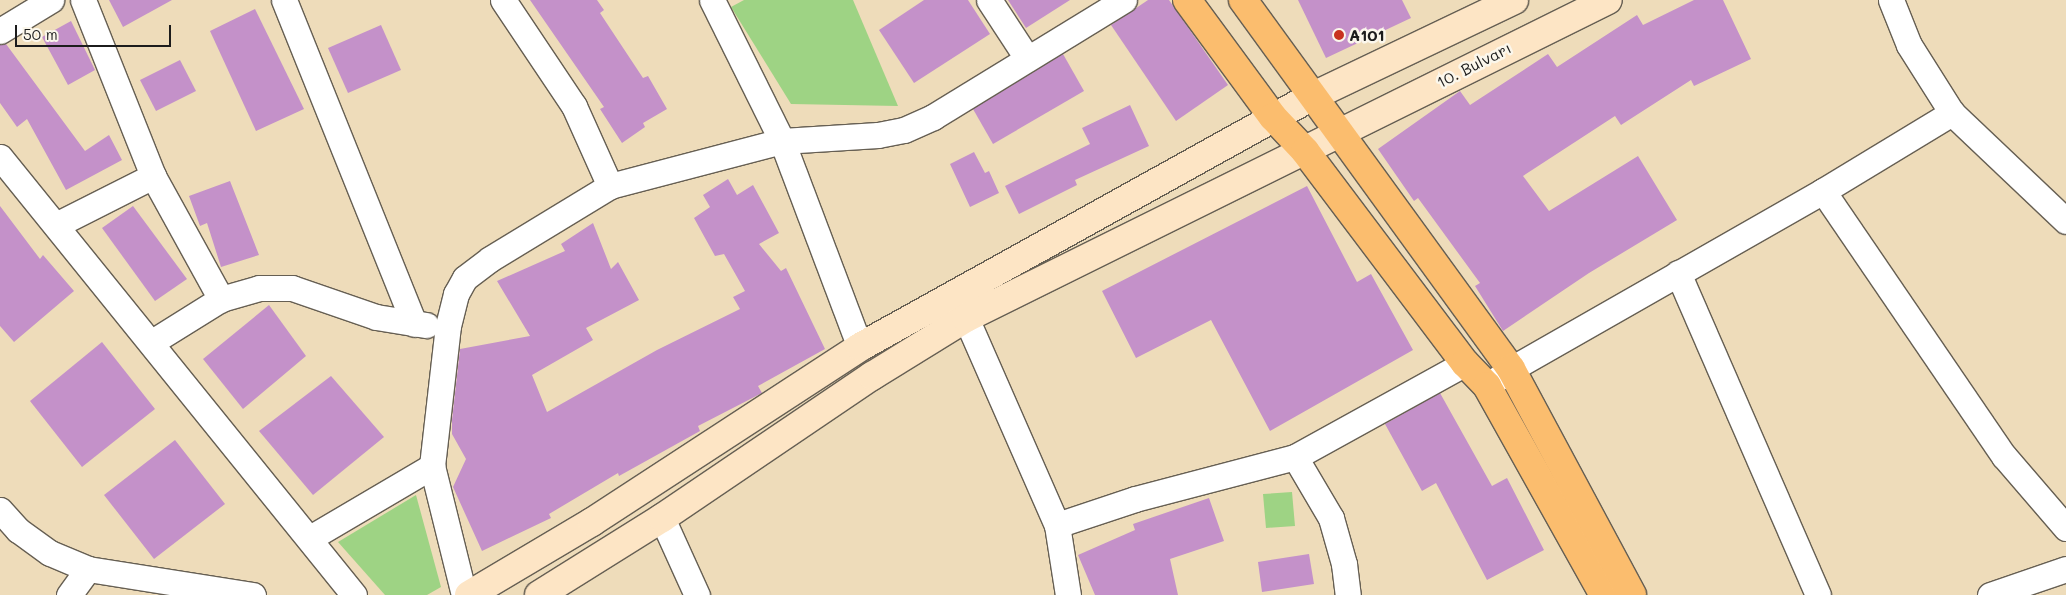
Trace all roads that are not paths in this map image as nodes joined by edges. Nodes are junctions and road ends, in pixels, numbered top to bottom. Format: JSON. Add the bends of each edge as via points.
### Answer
{"nodes":[{"id":1,"x":51,"y":0,"type":"edge"},
{"id":2,"x":83,"y":0,"type":"edge"},
{"id":3,"x":284,"y":0,"type":"edge"},
{"id":4,"x":503,"y":0,"type":"edge"},
{"id":5,"x":989,"y":0,"type":"edge"},
{"id":6,"x":1124,"y":0,"type":"edge"},
{"id":7,"x":1187,"y":0,"type":"edge"},
{"id":8,"x":1243,"y":0,"type":"edge"},
{"id":9,"x":1514,"y":0,"type":"edge"},
{"id":10,"x":1608,"y":0,"type":"edge"},
{"id":11,"x":1891,"y":0,"type":"edge"},
{"id":12,"x":719,"y":2,"type":"edge"},
{"id":13,"x":0,"y":32,"type":"edge"},
{"id":14,"x":1027,"y":58,"type":"junction"},
{"id":15,"x":1311,"y":97,"type":"junction"},
{"id":16,"x":1952,"y":113,"type":"junction"},
{"id":17,"x":1273,"y":117,"type":"junction"},
{"id":18,"x":1340,"y":132,"type":"junction"},
{"id":19,"x":782,"y":141,"type":"junction"},
{"id":20,"x":1305,"y":151,"type":"junction"},
{"id":21,"x":0,"y":157,"type":"edge"},
{"id":22,"x":153,"y":176,"type":"junction"},
{"id":23,"x":610,"y":186,"type":"junction"},
{"id":24,"x":1823,"y":191,"type":"junction"},
{"id":25,"x":2066,"y":221,"type":"edge"},
{"id":26,"x":56,"y":225,"type":"junction"},
{"id":27,"x":1678,"y":273,"type":"junction"},
{"id":28,"x":222,"y":299,"type":"junction"},
{"id":29,"x":966,"y":318,"type":"junction"},
{"id":30,"x":414,"y":324,"type":"junction"},
{"id":31,"x":448,"y":326,"type":"junction"},
{"id":32,"x":152,"y":342,"type":"junction"},
{"id":33,"x":860,"y":347,"type":"junction"},
{"id":34,"x":1465,"y":363,"type":"junction"},
{"id":35,"x":1511,"y":369,"type":"junction"},
{"id":36,"x":1487,"y":386,"type":"junction"},
{"id":37,"x":1295,"y":457,"type":"junction"},
{"id":38,"x":432,"y":466,"type":"junction"},
{"id":39,"x":0,"y":510,"type":"edge"},
{"id":40,"x":662,"y":518,"type":"junction"},
{"id":41,"x":1058,"y":525,"type":"junction"},
{"id":42,"x":2066,"y":528,"type":"edge"},
{"id":43,"x":310,"y":538,"type":"junction"},
{"id":44,"x":88,"y":569,"type":"junction"},
{"id":45,"x":2066,"y":569,"type":"edge"},
{"id":46,"x":69,"y":595,"type":"edge"},
{"id":47,"x":253,"y":595,"type":"edge"},
{"id":48,"x":354,"y":595,"type":"edge"},
{"id":49,"x":464,"y":595,"type":"edge"},
{"id":50,"x":469,"y":595,"type":"edge"},
{"id":51,"x":539,"y":595,"type":"edge"},
{"id":52,"x":697,"y":595,"type":"edge"},
{"id":53,"x":1068,"y":595,"type":"edge"},
{"id":54,"x":1348,"y":595,"type":"edge"},
{"id":55,"x":1604,"y":595,"type":"edge"},
{"id":56,"x":1632,"y":595,"type":"edge"},
{"id":57,"x":1818,"y":595,"type":"edge"},
{"id":58,"x":1990,"y":595,"type":"edge"}],
"edges":[{"from":1,"to":13,"type":"street"},
{"from":2,"to":22,"type":"street"},
{"from":3,"to":30,"type":"street"},
{"from":4,"to":23,"type":"street","via":[[574,106]]},
{"from":5,"to":14,"type":"street"},
{"from":6,"to":14,"type":"street"},
{"from":7,"to":17,"type":"main road"},
{"from":8,"to":15,"type":"main road"},
{"from":9,"to":15,"type":"main road"},
{"from":10,"to":18,"type":"main road","name":"10. Bulvarı"},
{"from":11,"to":16,"type":"street","via":[[1910,45]]},
{"from":12,"to":19,"type":"street"},
{"from":14,"to":19,"type":"street","via":[[933,117],[904,130],[878,135]]},
{"from":15,"to":17,"type":"main road"},
{"from":15,"to":18,"type":"main road"},
{"from":16,"to":24,"type":"street"},
{"from":16,"to":25,"type":"street"},
{"from":17,"to":20,"type":"main road"},
{"from":17,"to":33,"type":"main road"},
{"from":18,"to":20,"type":"main road","name":"10. Bulvarı"},
{"from":18,"to":35,"type":"main road"},
{"from":19,"to":23,"type":"street"},
{"from":19,"to":33,"type":"street"},
{"from":20,"to":29,"type":"main road","name":"10. Bulvarı","via":[[1080,259]]},
{"from":20,"to":34,"type":"main road"},
{"from":21,"to":26,"type":"street"},
{"from":22,"to":26,"type":"street"},
{"from":22,"to":28,"type":"street"},
{"from":23,"to":31,"type":"street","via":[[490,259],[465,278],[456,294]]},
{"from":24,"to":27,"type":"street"},
{"from":24,"to":42,"type":"street","via":[[2004,456]]},
{"from":26,"to":32,"type":"street"},
{"from":27,"to":35,"type":"street"},
{"from":27,"to":57,"type":"street"},
{"from":28,"to":30,"type":"street","via":[[259,288],[292,288],[376,317]]},
{"from":28,"to":32,"type":"street"},
{"from":29,"to":40,"type":"main road","name":"10. Bulvarı","via":[[872,376]]},
{"from":29,"to":41,"type":"street"},
{"from":30,"to":31,"type":"street"},
{"from":31,"to":38,"type":"street"},
{"from":32,"to":43,"type":"street"},
{"from":33,"to":50,"type":"main road","via":[[592,522]]},
{"from":34,"to":36,"type":"main road"},
{"from":34,"to":37,"type":"street"},
{"from":35,"to":36,"type":"street"},
{"from":35,"to":56,"type":"main road"},
{"from":36,"to":55,"type":"main road"},
{"from":37,"to":41,"type":"street","via":[[1135,499]]},
{"from":37,"to":54,"type":"street","via":[[1331,518],[1344,564]]},
{"from":38,"to":43,"type":"street"},
{"from":38,"to":49,"type":"street"},
{"from":39,"to":44,"type":"street","via":[[18,530],[50,553]]},
{"from":40,"to":51,"type":"main road","name":"10. Bulvarı"},
{"from":40,"to":52,"type":"street"},
{"from":41,"to":53,"type":"street"},
{"from":43,"to":48,"type":"street"},
{"from":44,"to":46,"type":"street"},
{"from":44,"to":47,"type":"street"},
{"from":45,"to":58,"type":"street"}]}
